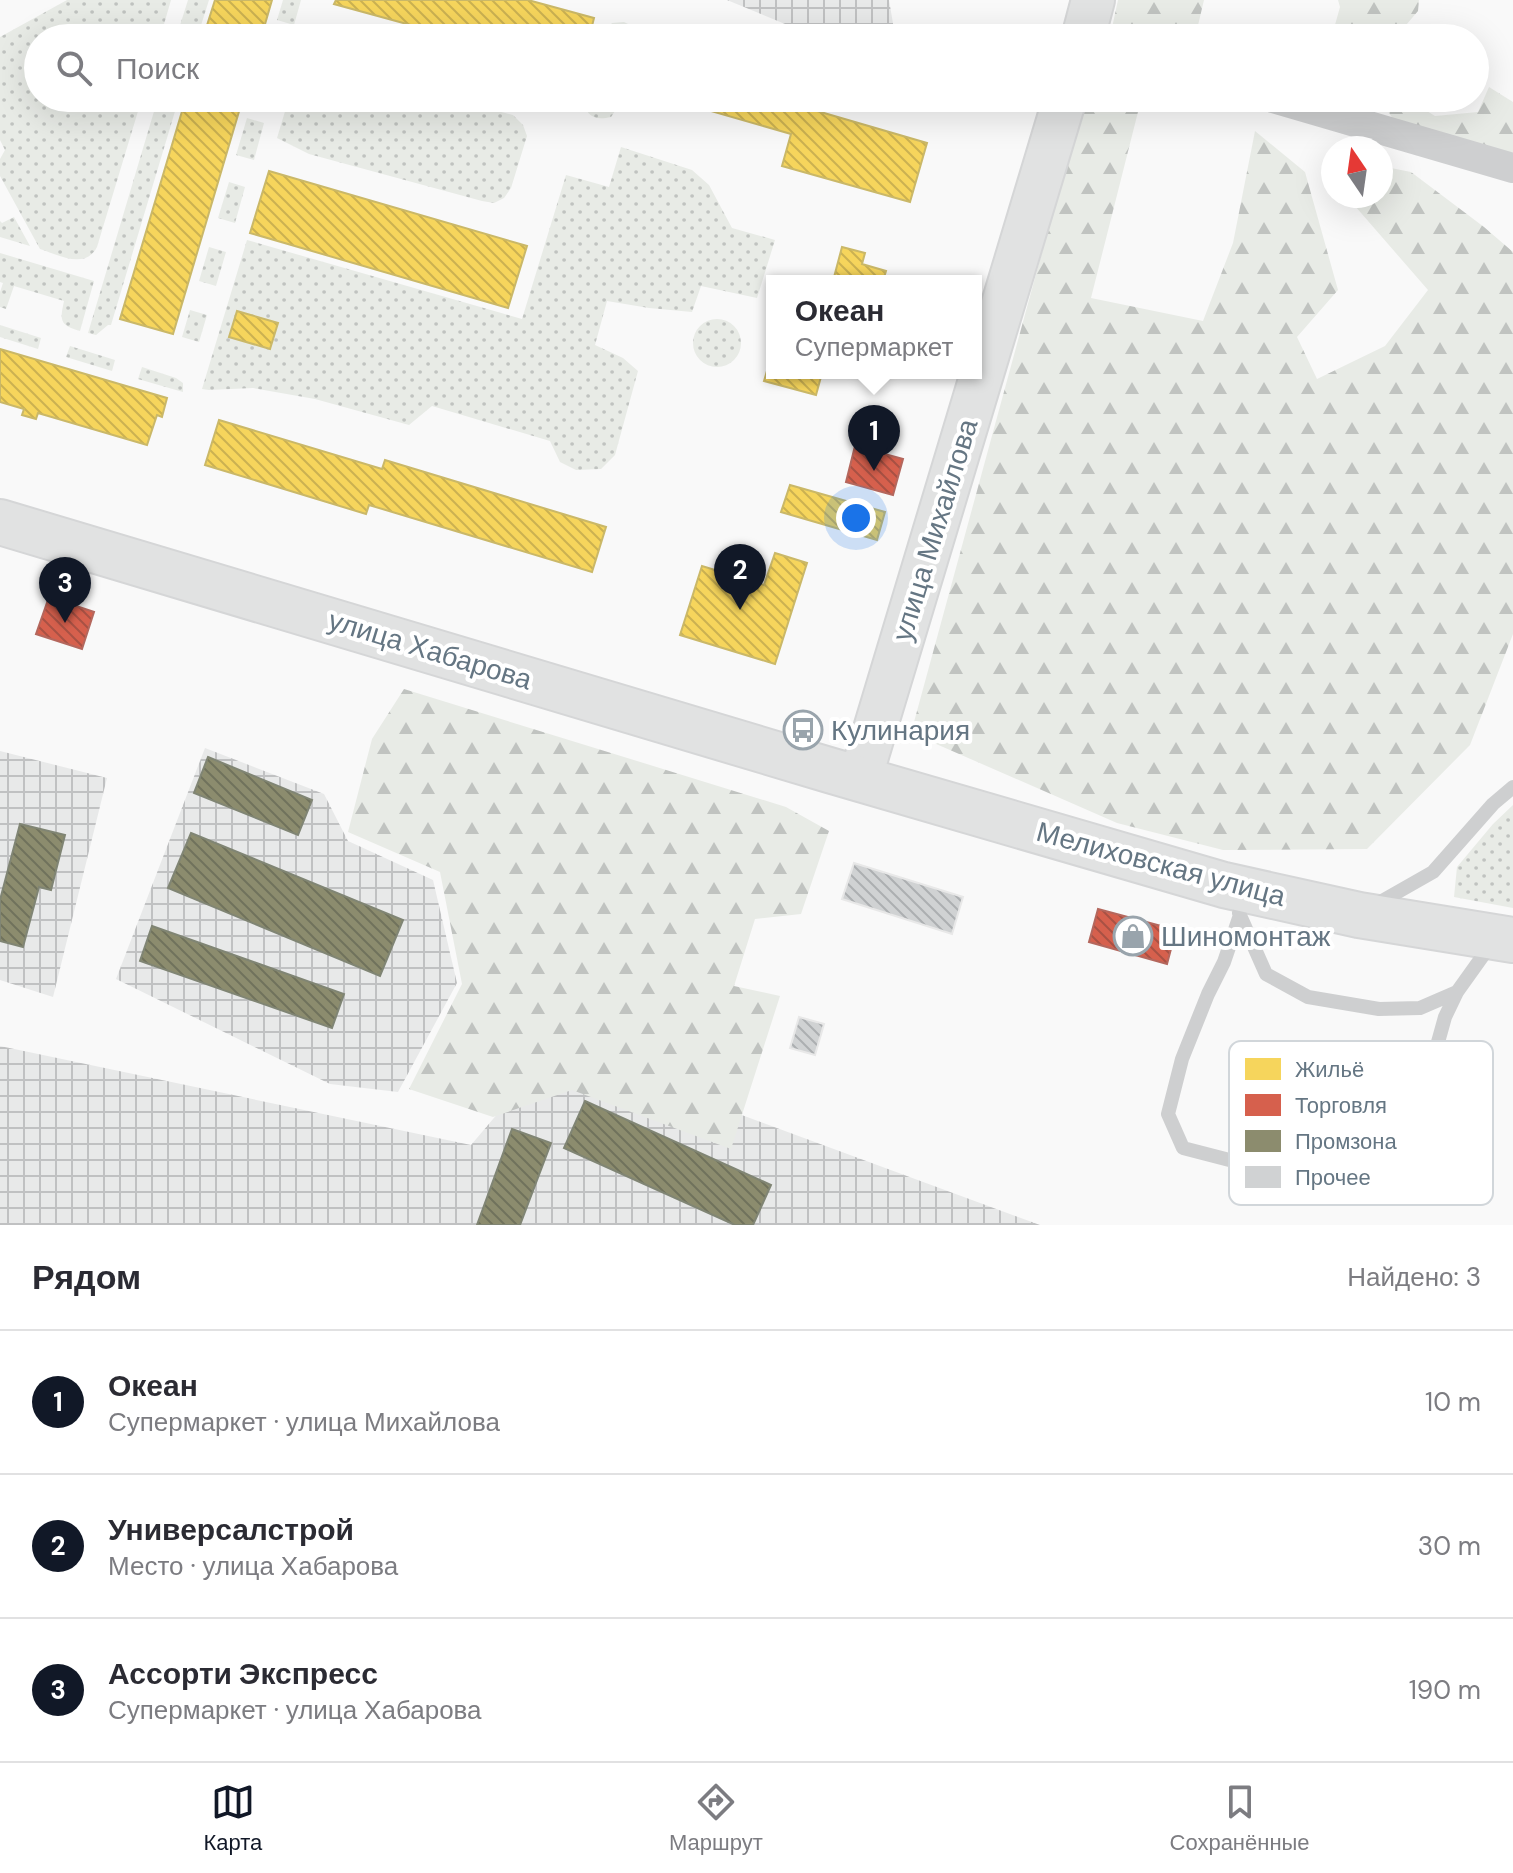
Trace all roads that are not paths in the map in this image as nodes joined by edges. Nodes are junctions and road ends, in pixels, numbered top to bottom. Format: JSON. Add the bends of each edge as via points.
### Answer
{"nodes":[{"id":1,"x":1061,"y":112,"type":"edge"},
{"id":2,"x":1321,"y":112,"type":"edge"},
{"id":3,"x":1513,"y":168,"type":"edge"},
{"id":4,"x":982,"y":374,"type":"edge"},
{"id":5,"x":980,"y":379,"type":"edge"},
{"id":6,"x":0,"y":522,"type":"edge"},
{"id":7,"x":860,"y":779,"type":"junction"},
{"id":8,"x":1513,"y":787,"type":"edge"},
{"id":9,"x":1232,"y":900,"type":"junction"},
{"id":10,"x":1359,"y":915,"type":"junction"},
{"id":11,"x":1505,"y":938,"type":"edge"},
{"id":12,"x":1457,"y":992,"type":"junction"},
{"id":13,"x":1438,"y":1041,"type":"edge"},
{"id":14,"x":1229,"y":1160,"type":"edge"}],
"edges":[{"from":1,"to":4,"type":"street","name":"улица Михайлова"},
{"from":2,"to":3,"type":"street"},
{"from":5,"to":7,"type":"street","name":"улица Михайлова"},
{"from":6,"to":7,"type":"main road","name":"улица Хабарова"},
{"from":7,"to":9,"type":"main road","name":"Мелиховская улица"},
{"from":8,"to":10,"type":"lane","via":[[1433,872]]},
{"from":9,"to":10,"type":"main road","name":"Мелиховская улица"},
{"from":9,"to":12,"type":"lane","via":[[1266,974],[1308,997],[1379,1009],[1420,1008]]},
{"from":9,"to":14,"type":"lane","via":[[1224,962],[1182,1059],[1168,1114],[1183,1148]]},
{"from":10,"to":11,"type":"main road","name":"Мелиховская улица"},
{"from":11,"to":12,"type":"lane"},
{"from":12,"to":13,"type":"lane"}]}
